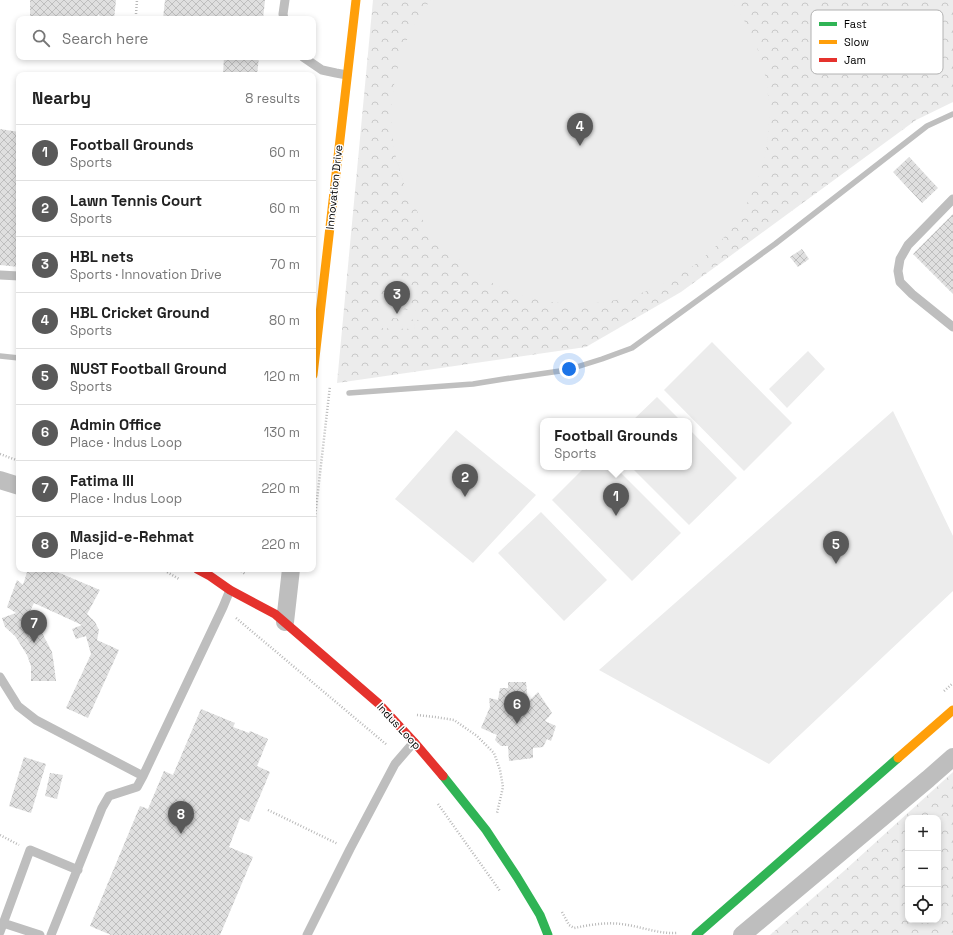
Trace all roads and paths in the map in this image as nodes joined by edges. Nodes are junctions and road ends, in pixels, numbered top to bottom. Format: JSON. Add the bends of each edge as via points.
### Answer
{"nodes":[{"id":1,"x":137,"y":0,"type":"edge"},
{"id":2,"x":285,"y":0,"type":"edge"},
{"id":3,"x":356,"y":0,"type":"edge"},
{"id":4,"x":136,"y":14,"type":"dead end"},
{"id":5,"x":283,"y":16,"type":"edge"},
{"id":6,"x":307,"y":60,"type":"edge"},
{"id":7,"x":347,"y":75,"type":"junction"},
{"id":8,"x":953,"y":199,"type":"edge"},
{"id":9,"x":0,"y":275,"type":"edge"},
{"id":10,"x":16,"y":276,"type":"edge"},
{"id":11,"x":953,"y":327,"type":"edge"},
{"id":12,"x":316,"y":348,"type":"edge"},
{"id":13,"x":0,"y":454,"type":"edge"},
{"id":14,"x":16,"y":460,"type":"edge"},
{"id":15,"x":0,"y":480,"type":"edge"},
{"id":16,"x":16,"y":485,"type":"edge"},
{"id":17,"x":171,"y":572,"type":"edge"},
{"id":18,"x":203,"y":572,"type":"edge"},
{"id":19,"x":243,"y":572,"type":"edge"},
{"id":20,"x":291,"y":572,"type":"edge"},
{"id":21,"x":248,"y":576,"type":"dead end"},
{"id":22,"x":180,"y":580,"type":"dead end"},
{"id":23,"x":230,"y":590,"type":"junction"},
{"id":24,"x":223,"y":607,"type":"junction"},
{"id":25,"x":285,"y":622,"type":"junction"},
{"id":26,"x":0,"y":677,"type":"edge"},
{"id":27,"x":953,"y":683,"type":"edge"},
{"id":28,"x":941,"y":693,"type":"dead end"},
{"id":29,"x":953,"y":710,"type":"edge"},
{"id":30,"x":420,"y":720,"type":"dead end"},
{"id":31,"x":414,"y":742,"type":"junction"},
{"id":32,"x":401,"y":756,"type":"junction"},
{"id":33,"x":953,"y":757,"type":"edge"},
{"id":34,"x":143,"y":776,"type":"junction"},
{"id":35,"x":434,"y":799,"type":"dead end"},
{"id":36,"x":268,"y":810,"type":"dead end"},
{"id":37,"x":491,"y":811,"type":"dead end"},
{"id":38,"x":0,"y":835,"type":"edge"},
{"id":39,"x":350,"y":849,"type":"junction"},
{"id":40,"x":30,"y":850,"type":"junction"},
{"id":41,"x":78,"y":870,"type":"junction"},
{"id":42,"x":504,"y":896,"type":"dead end"},
{"id":43,"x":562,"y":911,"type":"dead end"},
{"id":44,"x":3,"y":923,"type":"junction"},
{"id":45,"x":681,"y":929,"type":"dead end"},
{"id":46,"x":0,"y":932,"type":"edge"},
{"id":47,"x":667,"y":934,"type":"edge"},
{"id":48,"x":40,"y":935,"type":"edge"},
{"id":49,"x":52,"y":935,"type":"edge"},
{"id":50,"x":307,"y":935,"type":"edge"},
{"id":51,"x":548,"y":935,"type":"edge"},
{"id":52,"x":696,"y":935,"type":"edge"},
{"id":53,"x":742,"y":935,"type":"edge"}],
"edges":[{"from":1,"to":4,"type":"path"},
{"from":2,"to":5,"type":"lane"},
{"from":3,"to":7,"type":"street","name":"Innovation Drive"},
{"from":6,"to":7,"type":"lane","via":[[322,70]]},
{"from":7,"to":12,"type":"street","name":"Innovation Drive"},
{"from":8,"to":11,"type":"lane","via":[[908,245],[900,259],[898,271],[900,282]]},
{"from":9,"to":10,"type":"lane"},
{"from":13,"to":14,"type":"path"},
{"from":15,"to":16,"type":"street"},
{"from":17,"to":22,"type":"path"},
{"from":18,"to":23,"type":"street","name":"Indus Loop"},
{"from":19,"to":21,"type":"path"},
{"from":20,"to":25,"type":"street"},
{"from":23,"to":24,"type":"lane"},
{"from":23,"to":25,"type":"street","name":"Indus Loop"},
{"from":24,"to":32,"type":"path"},
{"from":24,"to":34,"type":"lane"},
{"from":25,"to":31,"type":"street","name":"Indus Loop","via":[[373,699]]},
{"from":26,"to":34,"type":"lane","via":[[18,706],[36,720]]},
{"from":27,"to":28,"type":"path"},
{"from":29,"to":52,"type":"street"},
{"from":30,"to":37,"type":"path","via":[[415,715],[454,720],[477,736],[494,753],[500,770],[502,788],[496,817]]},
{"from":31,"to":32,"type":"lane"},
{"from":31,"to":51,"type":"street","name":"Indus Loop","via":[[486,830],[540,915]]},
{"from":32,"to":39,"type":"lane"},
{"from":33,"to":53,"type":"street"},
{"from":34,"to":41,"type":"lane","via":[[137,787],[109,796]]},
{"from":35,"to":42,"type":"path"},
{"from":36,"to":39,"type":"path"},
{"from":38,"to":40,"type":"path"},
{"from":39,"to":50,"type":"lane"},
{"from":40,"to":41,"type":"lane"},
{"from":40,"to":44,"type":"lane"},
{"from":41,"to":49,"type":"lane"},
{"from":43,"to":47,"type":"path","via":[[569,925],[574,928],[590,924],[621,924]]},
{"from":44,"to":46,"type":"lane"},
{"from":44,"to":48,"type":"lane"},
{"from":45,"to":47,"type":"path","via":[[678,933]]}]}
